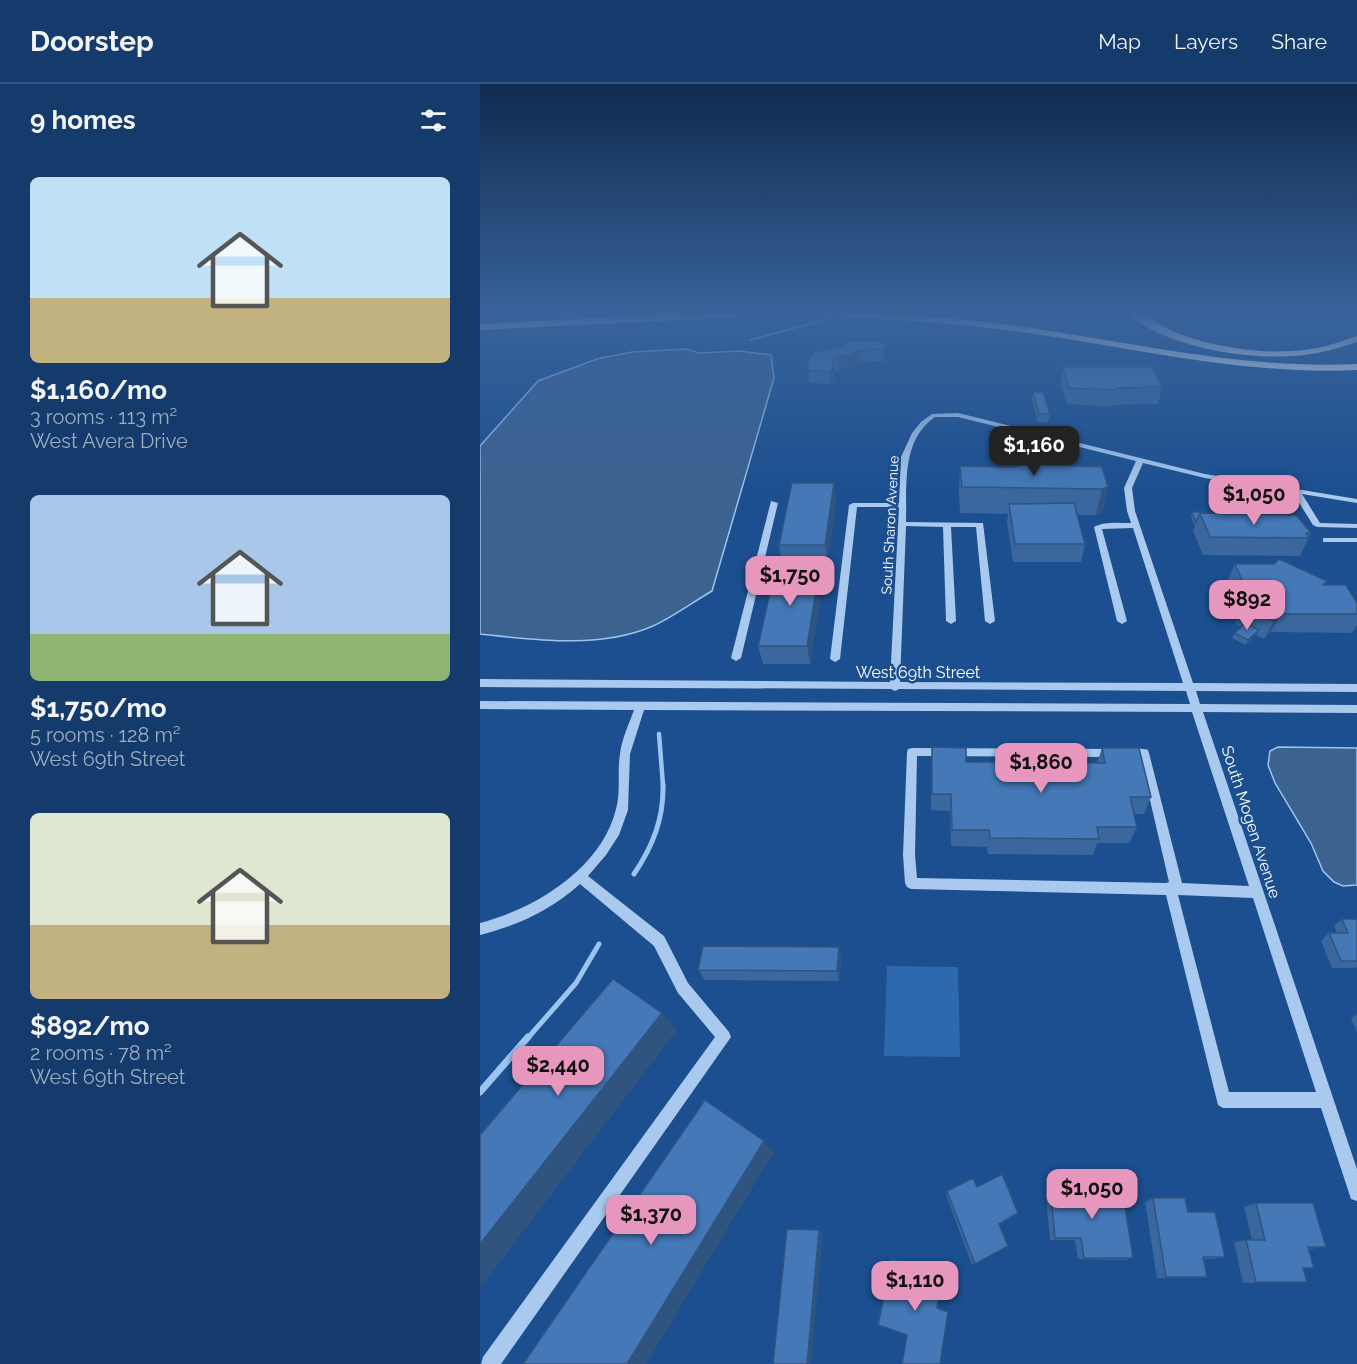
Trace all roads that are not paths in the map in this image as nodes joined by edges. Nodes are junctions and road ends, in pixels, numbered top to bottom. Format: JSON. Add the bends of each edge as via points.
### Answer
{"nodes":[{"id":1,"x":1140,"y":461,"type":"junction"},
{"id":2,"x":1297,"y":493,"type":"junction"},
{"id":3,"x":1357,"y":501,"type":"edge"},
{"id":4,"x":774,"y":503,"type":"dead end"},
{"id":5,"x":903,"y":505,"type":"junction"},
{"id":6,"x":903,"y":524,"type":"junction"},
{"id":7,"x":947,"y":524,"type":"junction"},
{"id":8,"x":1136,"y":526,"type":"junction"},
{"id":9,"x":1357,"y":526,"type":"edge"},
{"id":10,"x":1326,"y":540,"type":"dead end"},
{"id":11,"x":1357,"y":540,"type":"edge"},
{"id":12,"x":951,"y":621,"type":"dead end"},
{"id":13,"x":990,"y":621,"type":"dead end"},
{"id":14,"x":1122,"y":621,"type":"dead end"},
{"id":15,"x":736,"y":658,"type":"dead end"},
{"id":16,"x":835,"y":659,"type":"dead end"},
{"id":17,"x":480,"y":683,"type":"edge"},
{"id":18,"x":1188,"y":685,"type":"junction"},
{"id":19,"x":896,"y":687,"type":"junction"},
{"id":20,"x":1357,"y":688,"type":"edge"},
{"id":21,"x":480,"y":705,"type":"edge"},
{"id":22,"x":640,"y":706,"type":"junction"},
{"id":23,"x":1196,"y":708,"type":"junction"},
{"id":24,"x":1357,"y":709,"type":"edge"},
{"id":25,"x":580,"y":877,"type":"junction"},
{"id":26,"x":1173,"y":887,"type":"junction"},
{"id":27,"x":1257,"y":892,"type":"junction"},
{"id":28,"x":480,"y":929,"type":"edge"},
{"id":29,"x":1326,"y":1100,"type":"junction"},
{"id":30,"x":1357,"y":1193,"type":"edge"},
{"id":31,"x":490,"y":1364,"type":"edge"}],
"edges":[{"from":1,"to":2,"type":"street","name":"South Sharon Avenue"},
{"from":1,"to":5,"type":"street","name":"South Sharon Avenue","via":[[941,414],[930,417],[909,442]]},
{"from":1,"to":8,"type":"street","name":"South Mogen Avenue","via":[[1128,488]]},
{"from":2,"to":3,"type":"street","name":"South Sharon Avenue"},
{"from":2,"to":9,"type":"street","via":[[1317,525]]},
{"from":4,"to":15,"type":"street"},
{"from":5,"to":6,"type":"street","name":"South Sharon Avenue"},
{"from":5,"to":16,"type":"street","via":[[853,505]]},
{"from":6,"to":7,"type":"street"},
{"from":6,"to":19,"type":"street","name":"South Sharon Avenue"},
{"from":7,"to":12,"type":"street"},
{"from":7,"to":13,"type":"street","via":[[980,525]]},
{"from":8,"to":14,"type":"street","via":[[1098,528]]},
{"from":8,"to":18,"type":"street","name":"South Mogen Avenue"},
{"from":10,"to":11,"type":"street"},
{"from":17,"to":19,"type":"street","name":"West 69th Street"},
{"from":18,"to":19,"type":"street","name":"West 69th Street"},
{"from":18,"to":20,"type":"street","name":"West 69th Street"},
{"from":18,"to":23,"type":"street","name":"South Mogen Avenue"},
{"from":21,"to":22,"type":"street"},
{"from":22,"to":23,"type":"street"},
{"from":22,"to":25,"type":"street","via":[[627,743],[622,810],[604,847]]},
{"from":23,"to":24,"type":"street"},
{"from":23,"to":27,"type":"street","name":"South Mogen Avenue"},
{"from":25,"to":28,"type":"street","via":[[546,902]]},
{"from":25,"to":31,"type":"street","via":[[659,941],[683,988],[724,1037]]},
{"from":26,"to":26,"type":"street","via":[[911,883],[912,752],[1144,753]]},
{"from":26,"to":27,"type":"street"},
{"from":26,"to":29,"type":"street","via":[[1222,1100]]},
{"from":27,"to":29,"type":"street","name":"South Mogen Avenue"},
{"from":29,"to":30,"type":"street","name":"South Mogen Avenue"}]}
